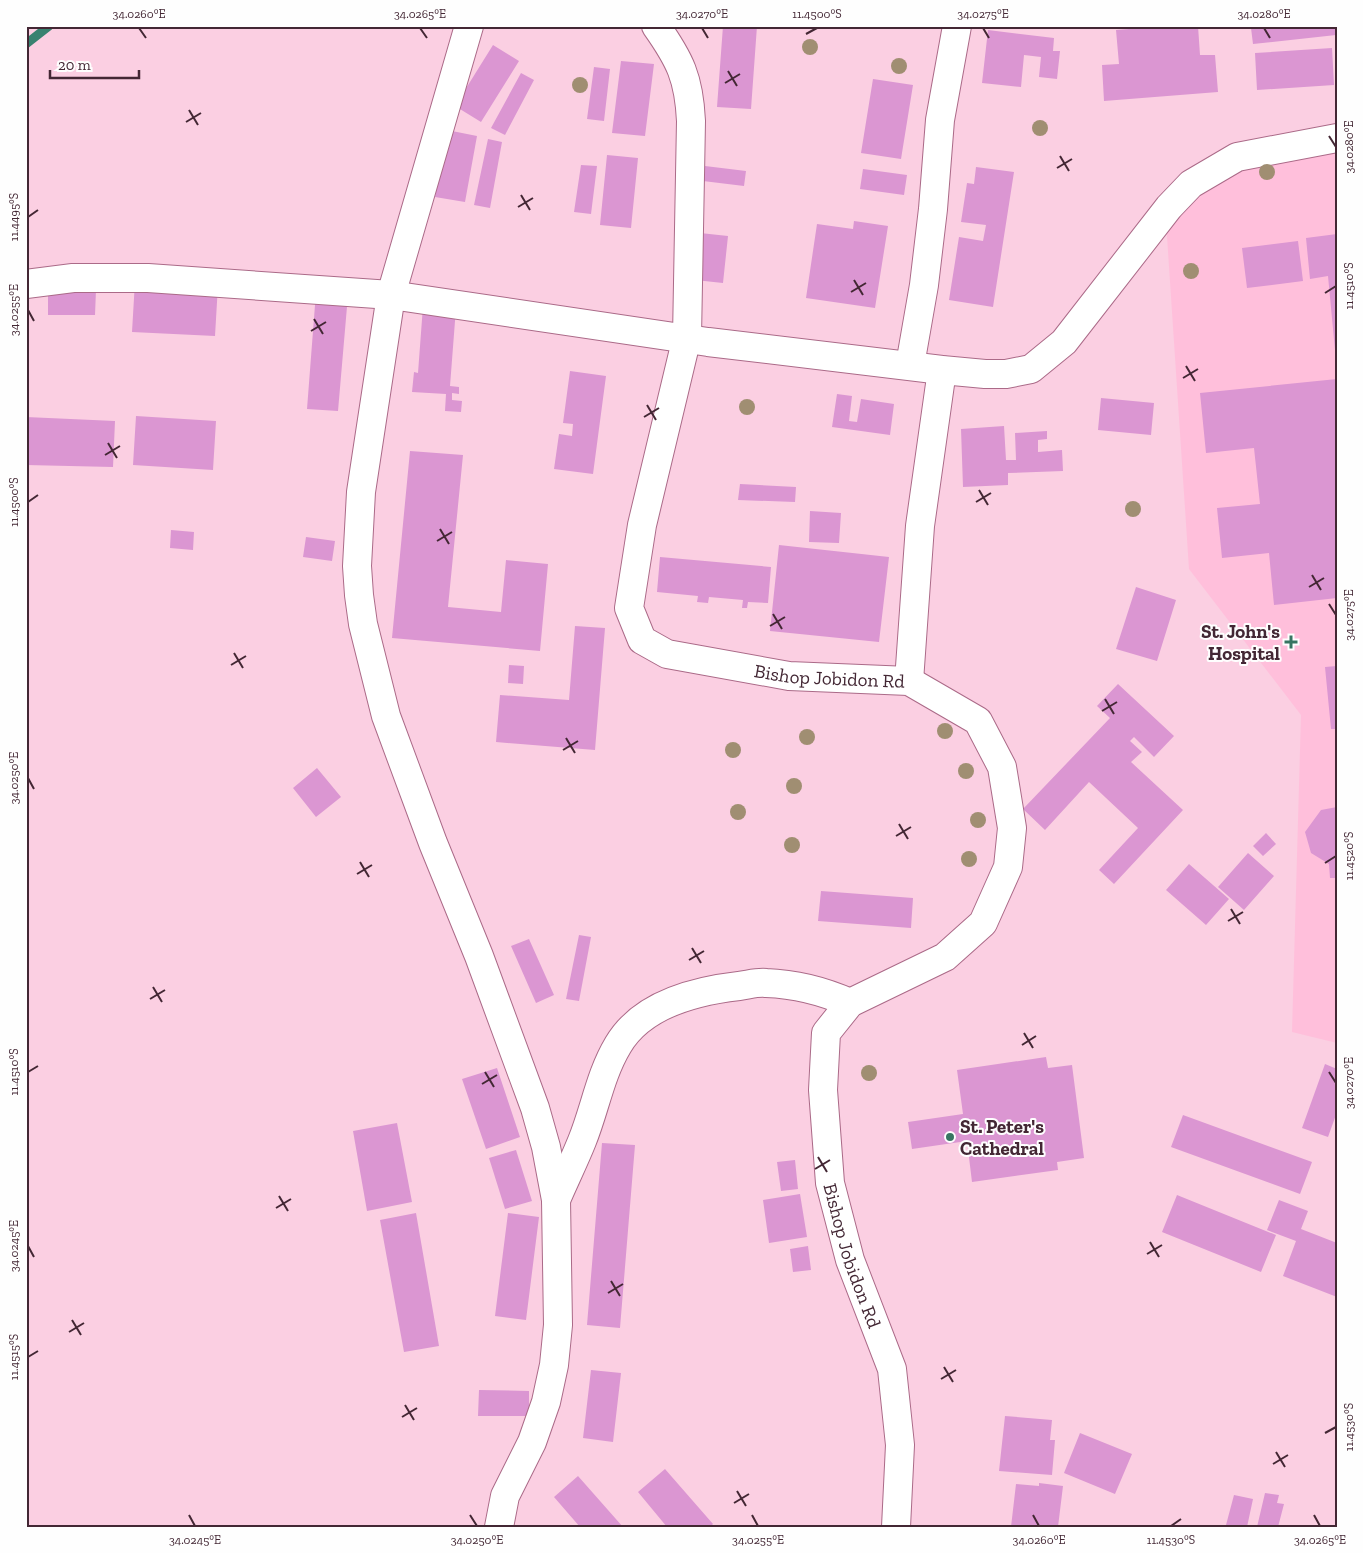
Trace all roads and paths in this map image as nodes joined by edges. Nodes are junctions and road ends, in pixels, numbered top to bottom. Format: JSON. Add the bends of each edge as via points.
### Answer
{"nodes":[{"id":1,"x":469,"y":26,"type":"edge"},
{"id":2,"x":656,"y":26,"type":"edge"},
{"id":3,"x":957,"y":26,"type":"edge"},
{"id":4,"x":1337,"y":138,"type":"edge"},
{"id":5,"x":26,"y":284,"type":"edge"},
{"id":6,"x":391,"y":295,"type":"junction"},
{"id":7,"x":687,"y":337,"type":"junction"},
{"id":8,"x":910,"y":365,"type":"junction"},
{"id":9,"x":942,"y":370,"type":"junction"},
{"id":10,"x":909,"y":681,"type":"junction"},
{"id":11,"x":850,"y":1003,"type":"junction"},
{"id":12,"x":556,"y":1200,"type":"junction"},
{"id":13,"x":499,"y":1527,"type":"edge"},
{"id":14,"x":896,"y":1527,"type":"edge"}],
"edges":[{"from":1,"to":6,"type":"street"},
{"from":2,"to":7,"type":"street","name":"Bishop Jobidon Rd","via":[[682,68],[690,96]]},
{"from":3,"to":8,"type":"street","via":[[940,120],[924,285]]},
{"from":4,"to":9,"type":"street","via":[[1237,157],[1191,184],[1168,208],[1064,342],[1031,370],[985,374]]},
{"from":5,"to":6,"type":"street","via":[[72,278],[148,278]]},
{"from":6,"to":7,"type":"street"},
{"from":6,"to":12,"type":"street","via":[[361,492],[357,566],[363,624],[386,716],[535,1108]]},
{"from":7,"to":8,"type":"street"},
{"from":7,"to":10,"type":"street","name":"Bishop Jobidon Rd","via":[[642,525],[629,608],[642,640],[667,654],[788,676]]},
{"from":8,"to":9,"type":"street"},
{"from":9,"to":10,"type":"street","via":[[920,526]]},
{"from":10,"to":11,"type":"street","name":"Bishop Jobidon Rd","via":[[978,720],[1002,767],[1012,828],[1008,867],[983,923],[945,957]]},
{"from":11,"to":12,"type":"street","via":[[810,988],[765,983],[716,988],[674,1000],[636,1022],[618,1044]]},
{"from":11,"to":14,"type":"street","name":"Bishop Jobidon Rd","via":[[826,1034],[823,1090],[830,1183],[850,1260],[892,1369],[900,1445]]},
{"from":12,"to":13,"type":"street","via":[[558,1325],[554,1365],[546,1402],[532,1442],[505,1496]]}]}
